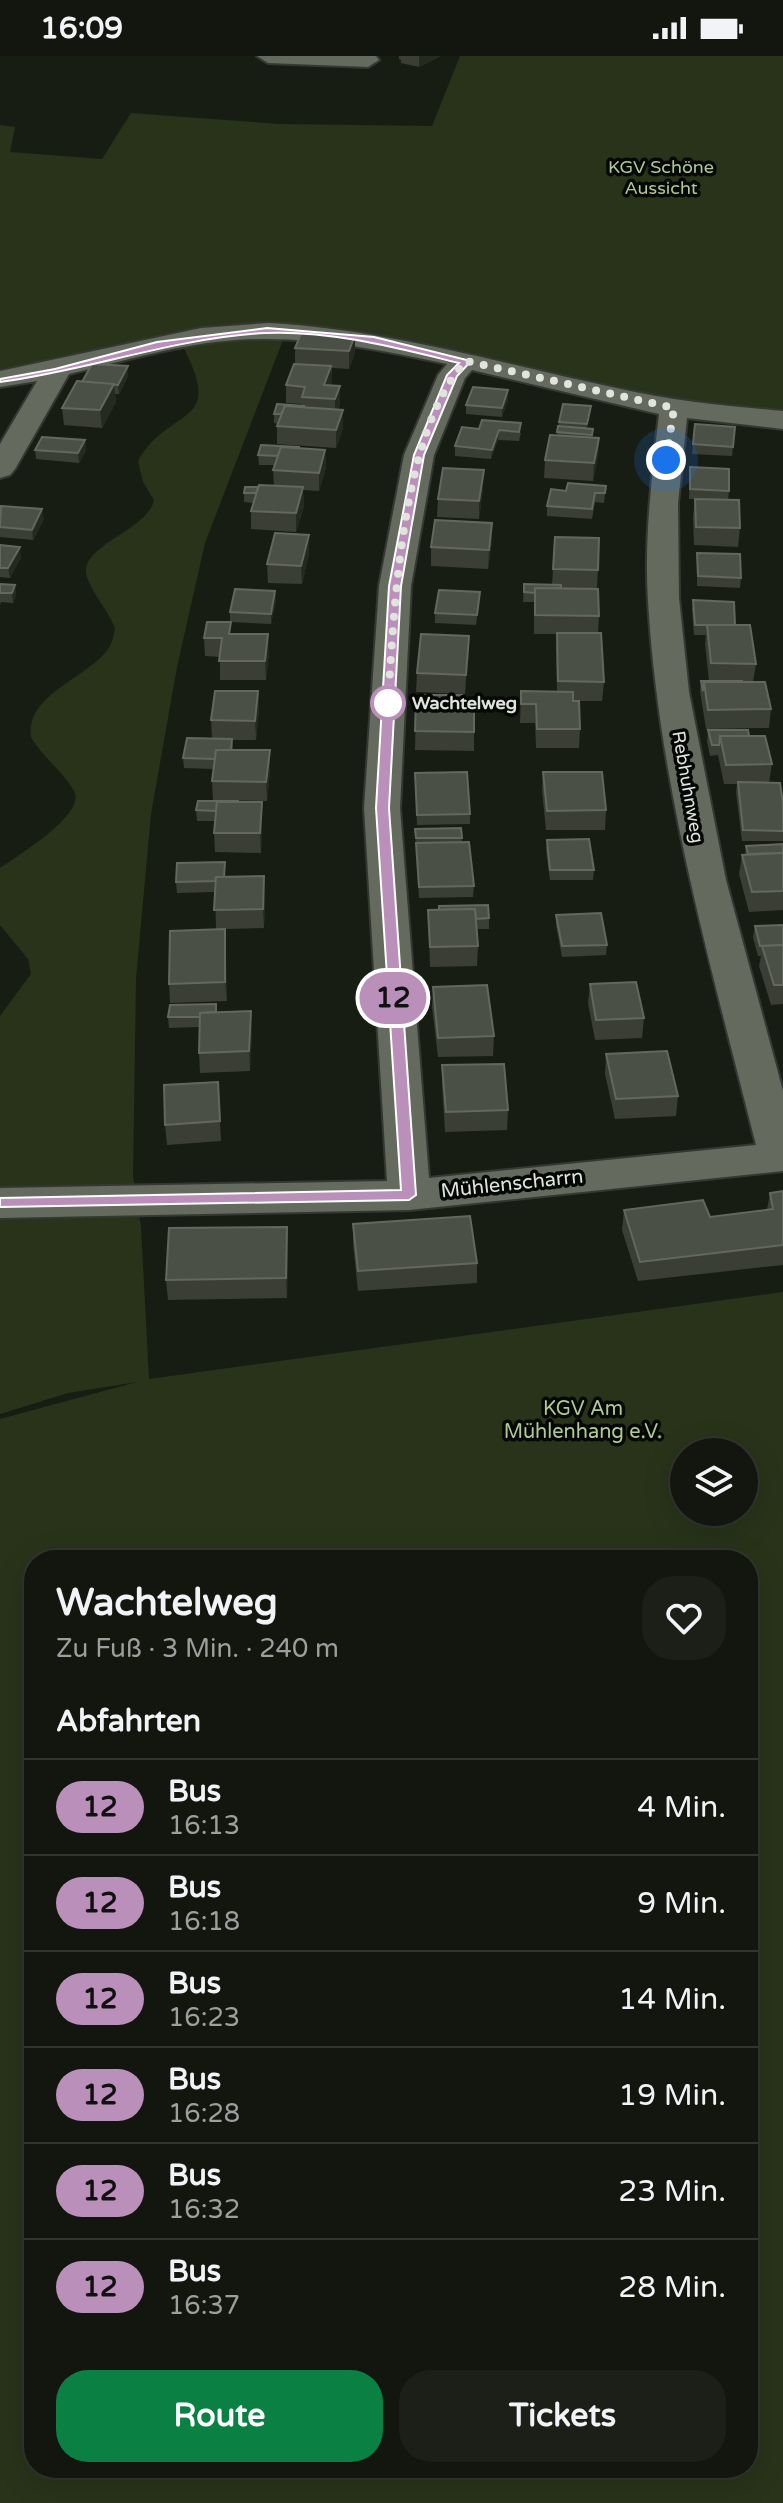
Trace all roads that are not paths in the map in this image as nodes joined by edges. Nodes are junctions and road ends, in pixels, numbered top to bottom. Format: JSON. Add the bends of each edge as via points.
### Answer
{"nodes":[{"id":1,"x":268,"y":56,"type":"edge"},
{"id":2,"x":368,"y":60,"type":"dead end"},
{"id":3,"x":466,"y":361,"type":"junction"},
{"id":4,"x":56,"y":372,"type":"junction"},
{"id":5,"x":0,"y":379,"type":"edge"},
{"id":6,"x":674,"y":408,"type":"junction"},
{"id":7,"x":783,"y":420,"type":"edge"},
{"id":8,"x":0,"y":469,"type":"edge"},
{"id":9,"x":782,"y":1157,"type":"edge"},
{"id":10,"x":409,"y":1195,"type":"junction"},
{"id":11,"x":0,"y":1203,"type":"edge"}],
"edges":[{"from":1,"to":2,"type":"street"},
{"from":3,"to":4,"type":"street","via":[[374,339],[267,330],[157,345]]},
{"from":3,"to":6,"type":"street"},
{"from":3,"to":10,"type":"street","via":[[452,375],[419,455],[395,586],[382,808]]},
{"from":4,"to":5,"type":"street"},
{"from":4,"to":8,"type":"street"},
{"from":6,"to":7,"type":"street"},
{"from":6,"to":9,"type":"street","name":"Rebhuhnweg","via":[[663,484],[677,725],[707,887]]},
{"from":9,"to":10,"type":"street","name":"Mühlenscharrn"},
{"from":10,"to":11,"type":"street","name":"Mühlenscharrn"}]}
